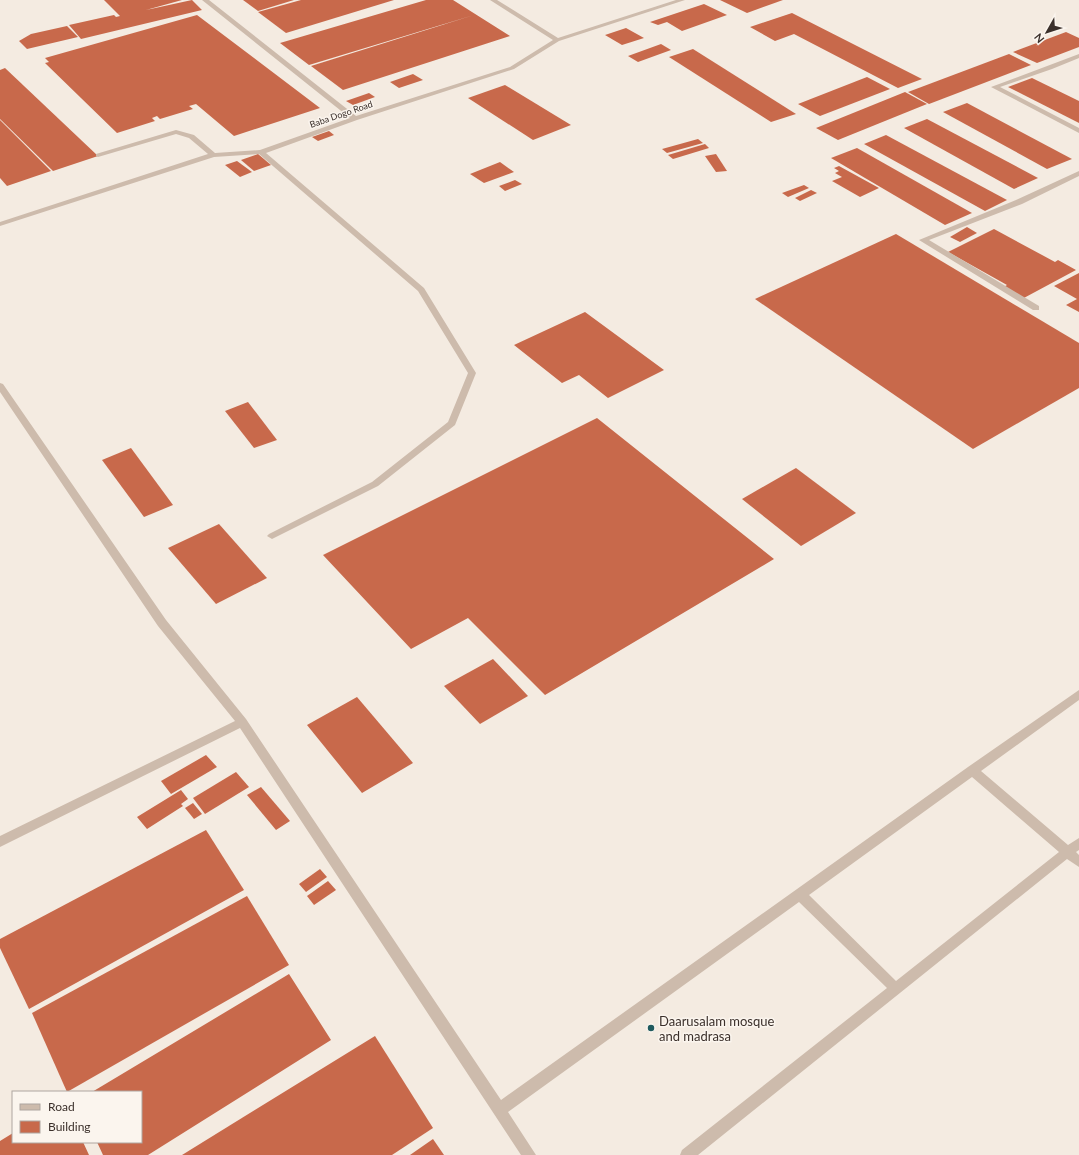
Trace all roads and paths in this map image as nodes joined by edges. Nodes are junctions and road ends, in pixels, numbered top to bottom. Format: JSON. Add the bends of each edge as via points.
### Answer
{"nodes":[{"id":1,"x":205,"y":0,"type":"edge"},
{"id":2,"x":493,"y":0,"type":"edge"},
{"id":3,"x":682,"y":0,"type":"edge"},
{"id":4,"x":557,"y":40,"type":"junction"},
{"id":5,"x":1079,"y":56,"type":"edge"},
{"id":6,"x":355,"y":119,"type":"junction"},
{"id":7,"x":1079,"y":131,"type":"edge"},
{"id":8,"x":261,"y":152,"type":"junction"},
{"id":9,"x":98,"y":155,"type":"dead end"},
{"id":10,"x":214,"y":155,"type":"junction"},
{"id":11,"x":1079,"y":173,"type":"edge"},
{"id":12,"x":0,"y":224,"type":"edge"},
{"id":13,"x":1036,"y":308,"type":"dead end"},
{"id":14,"x":0,"y":386,"type":"edge"},
{"id":15,"x":272,"y":536,"type":"dead end"},
{"id":16,"x":1079,"y":694,"type":"edge"},
{"id":17,"x":242,"y":722,"type":"junction"},
{"id":18,"x":972,"y":770,"type":"junction"},
{"id":19,"x":0,"y":842,"type":"edge"},
{"id":20,"x":1079,"y":843,"type":"edge"},
{"id":21,"x":1067,"y":852,"type":"junction"},
{"id":22,"x":1079,"y":862,"type":"edge"},
{"id":23,"x":800,"y":894,"type":"junction"},
{"id":24,"x":896,"y":989,"type":"junction"},
{"id":25,"x":498,"y":1110,"type":"junction"},
{"id":26,"x":529,"y":1155,"type":"edge"},
{"id":27,"x":687,"y":1155,"type":"edge"}],
"edges":[{"from":1,"to":6,"type":"street"},
{"from":2,"to":4,"type":"street"},
{"from":3,"to":4,"type":"street","name":"Baba Dogo Road"},
{"from":4,"to":6,"type":"street","name":"Baba Dogo Road","via":[[512,68]]},
{"from":5,"to":7,"type":"street","via":[[994,87]]},
{"from":6,"to":8,"type":"street","name":"Baba Dogo Road"},
{"from":8,"to":10,"type":"street","name":"Baba Dogo Road"},
{"from":8,"to":15,"type":"street","via":[[421,290],[472,373],[452,423],[375,484]]},
{"from":9,"to":10,"type":"street","via":[[176,132],[192,136]]},
{"from":10,"to":12,"type":"street","name":"Baba Dogo Road"},
{"from":11,"to":13,"type":"street","via":[[1019,202],[923,240]]},
{"from":14,"to":17,"type":"street","via":[[162,623]]},
{"from":16,"to":18,"type":"street"},
{"from":17,"to":19,"type":"street"},
{"from":17,"to":25,"type":"street"},
{"from":18,"to":21,"type":"street"},
{"from":18,"to":23,"type":"street"},
{"from":20,"to":21,"type":"street"},
{"from":21,"to":22,"type":"street"},
{"from":21,"to":24,"type":"street"},
{"from":23,"to":24,"type":"street"},
{"from":23,"to":25,"type":"street"},
{"from":24,"to":27,"type":"street"},
{"from":25,"to":26,"type":"street"}]}
